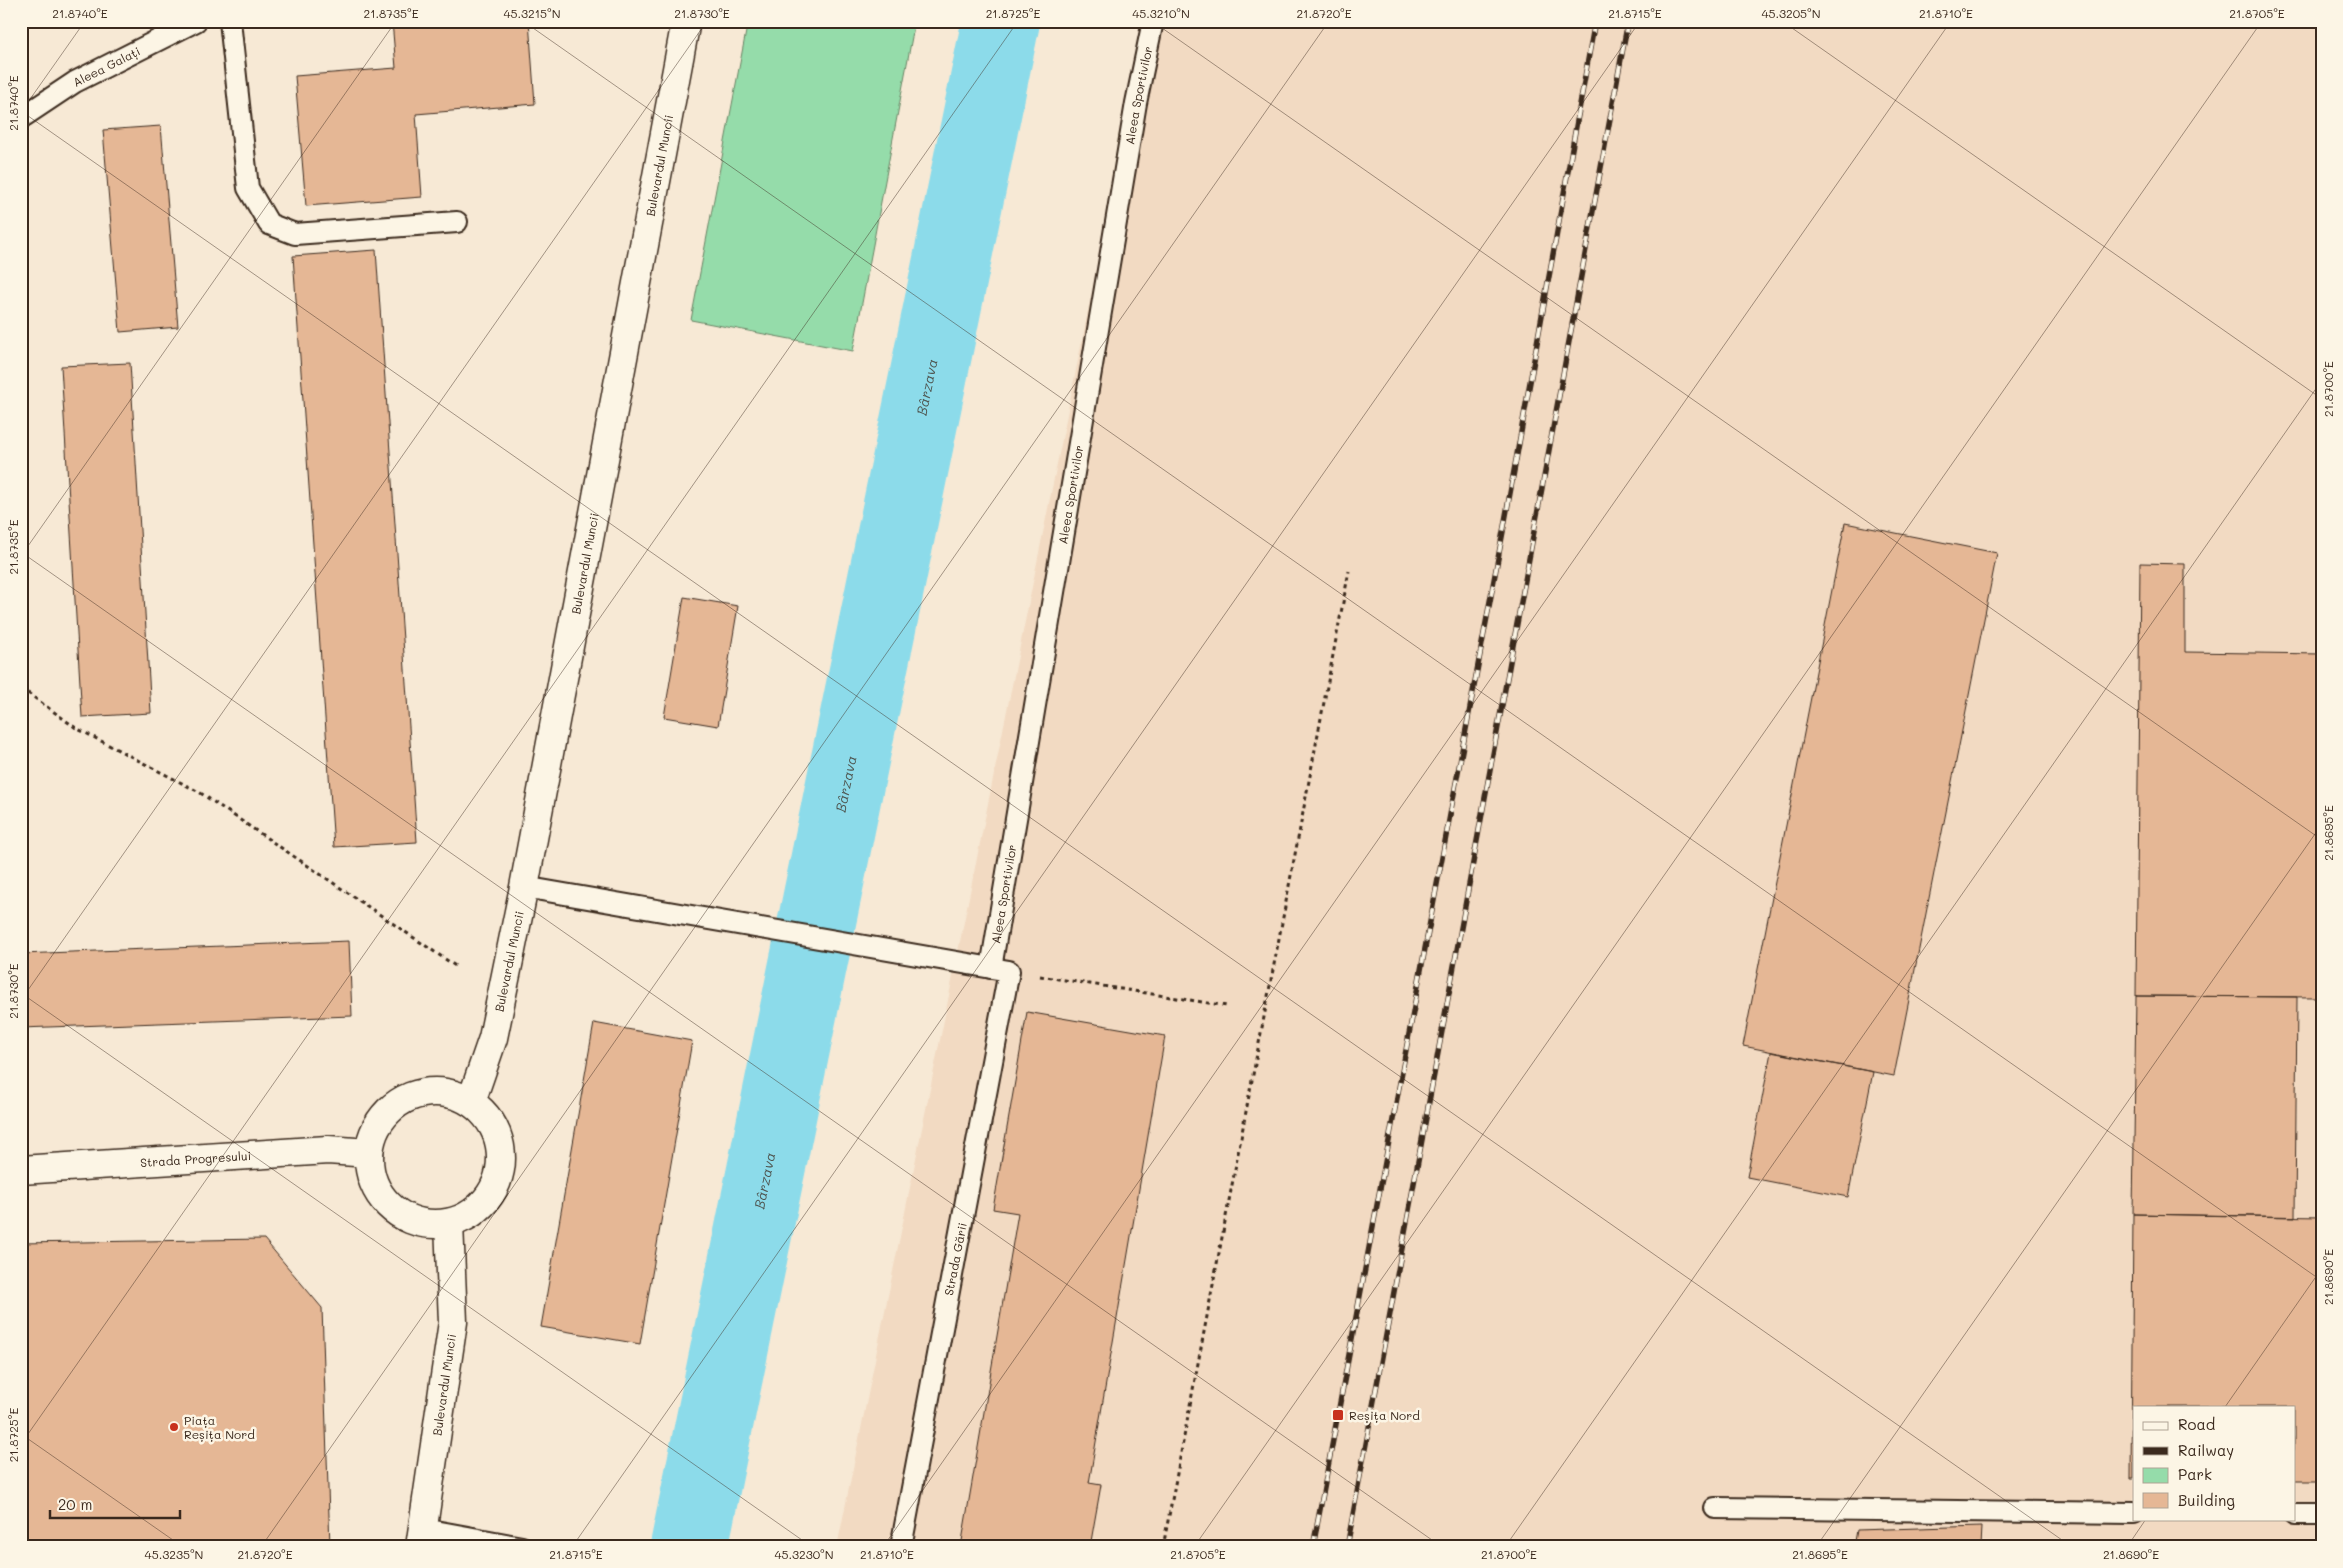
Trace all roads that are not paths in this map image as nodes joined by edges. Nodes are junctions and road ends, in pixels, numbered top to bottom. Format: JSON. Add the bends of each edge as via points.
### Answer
{"nodes":[{"id":1,"x":196,"y":21,"type":"edge"},
{"id":2,"x":230,"y":21,"type":"edge"},
{"id":3,"x":686,"y":21,"type":"edge"},
{"id":4,"x":1153,"y":21,"type":"edge"},
{"id":5,"x":21,"y":118,"type":"edge"},
{"id":6,"x":457,"y":222,"type":"dead end"},
{"id":7,"x":524,"y":887,"type":"junction"},
{"id":8,"x":1000,"y":970,"type":"junction"},
{"id":9,"x":471,"y":1102,"type":"junction"},
{"id":10,"x":369,"y":1153,"type":"junction"},
{"id":11,"x":21,"y":1170,"type":"edge"},
{"id":12,"x":449,"y":1223,"type":"junction"},
{"id":13,"x":1715,"y":1508,"type":"dead end"},
{"id":14,"x":2133,"y":1513,"type":"edge"},
{"id":15,"x":2296,"y":1515,"type":"edge"},
{"id":16,"x":2322,"y":1515,"type":"edge"},
{"id":17,"x":422,"y":1538,"type":"edge"},
{"id":18,"x":522,"y":1547,"type":"edge"},
{"id":19,"x":901,"y":1547,"type":"edge"}],
"edges":[{"from":1,"to":5,"type":"lane","name":"Aleea Galați","via":[[75,82]]},
{"from":2,"to":6,"type":"lane","via":[[248,188],[269,224],[295,234]]},
{"from":3,"to":7,"type":"street","name":"Bulevardul Muncii"},
{"from":4,"to":8,"type":"lane","name":"Aleea Sportivilor","via":[[1133,122]]},
{"from":7,"to":8,"type":"lane"},
{"from":7,"to":9,"type":"street","name":"Bulevardul Muncii","via":[[493,1038]]},
{"from":8,"to":19,"type":"lane","name":"Strada Gării"},
{"from":9,"to":10,"type":"street","via":[[449,1093],[427,1092],[405,1098],[386,1112],[374,1130]]},
{"from":9,"to":12,"type":"street","via":[[489,1120],[500,1144],[500,1170],[491,1194],[473,1212]]},
{"from":10,"to":11,"type":"street","name":"Strada Progresului","via":[[328,1150]]},
{"from":10,"to":12,"type":"street","via":[[372,1177],[383,1198],[402,1215],[425,1223]]},
{"from":12,"to":17,"type":"street","name":"Bulevardul Muncii","via":[[453,1322]]},
{"from":13,"to":14,"type":"lane"},
{"from":15,"to":16,"type":"lane"},
{"from":17,"to":18,"type":"lane"}]}
